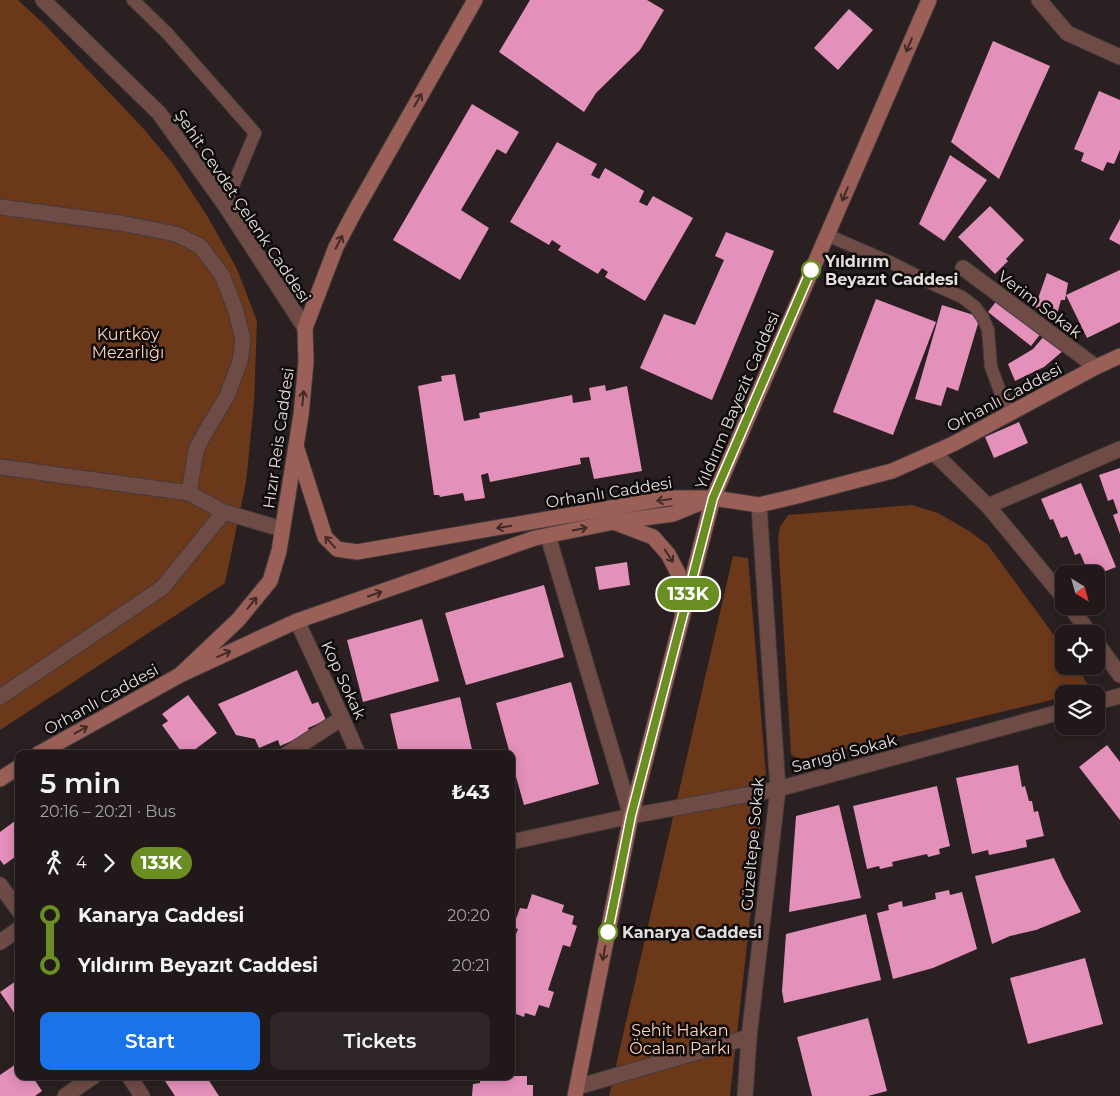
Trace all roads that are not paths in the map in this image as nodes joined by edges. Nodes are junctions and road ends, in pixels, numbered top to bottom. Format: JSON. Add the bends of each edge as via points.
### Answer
{"nodes":[{"id":1,"x":44,"y":0,"type":"edge"},
{"id":2,"x":134,"y":0,"type":"edge"},
{"id":3,"x":475,"y":0,"type":"edge"},
{"id":4,"x":929,"y":0,"type":"edge"},
{"id":5,"x":1039,"y":0,"type":"edge"},
{"id":6,"x":1120,"y":57,"type":"edge"},
{"id":7,"x":225,"y":205,"type":"junction"},
{"id":8,"x":0,"y":207,"type":"edge"},
{"id":9,"x":827,"y":235,"type":"junction"},
{"id":10,"x":963,"y":268,"type":"dead end"},
{"id":11,"x":304,"y":328,"type":"junction"},
{"id":12,"x":1120,"y":356,"type":"edge"},
{"id":13,"x":1096,"y":368,"type":"junction"},
{"id":14,"x":1011,"y":413,"type":"junction"},
{"id":15,"x":296,"y":446,"type":"junction"},
{"id":16,"x":1120,"y":449,"type":"edge"},
{"id":17,"x":934,"y":453,"type":"junction"},
{"id":18,"x":0,"y":467,"type":"edge"},
{"id":19,"x":189,"y":493,"type":"junction"},
{"id":20,"x":713,"y":498,"type":"junction"},
{"id":21,"x":759,"y":505,"type":"junction"},
{"id":22,"x":988,"y":506,"type":"junction"},
{"id":23,"x":224,"y":512,"type":"junction"},
{"id":24,"x":614,"y":522,"type":"junction"},
{"id":25,"x":282,"y":529,"type":"junction"},
{"id":26,"x":548,"y":536,"type":"junction"},
{"id":27,"x":1055,"y":587,"type":"edge"},
{"id":28,"x":297,"y":621,"type":"junction"},
{"id":29,"x":681,"y":623,"type":"junction"},
{"id":30,"x":1105,"y":654,"type":"edge"},
{"id":31,"x":180,"y":675,"type":"junction"},
{"id":32,"x":1120,"y":675,"type":"edge"},
{"id":33,"x":1120,"y":696,"type":"edge"},
{"id":34,"x":0,"y":697,"type":"edge"},
{"id":35,"x":1105,"y":700,"type":"edge"},
{"id":36,"x":1055,"y":713,"type":"edge"},
{"id":37,"x":342,"y":718,"type":"junction"},
{"id":38,"x":45,"y":750,"type":"edge"},
{"id":39,"x":293,"y":750,"type":"edge"},
{"id":40,"x":356,"y":750,"type":"edge"},
{"id":41,"x":15,"y":770,"type":"edge"},
{"id":42,"x":0,"y":779,"type":"edge"},
{"id":43,"x":778,"y":788,"type":"junction"},
{"id":44,"x":631,"y":816,"type":"junction"},
{"id":45,"x":515,"y":841,"type":"edge"},
{"id":46,"x":0,"y":886,"type":"edge"},
{"id":47,"x":15,"y":906,"type":"edge"},
{"id":48,"x":15,"y":932,"type":"edge"},
{"id":49,"x":0,"y":942,"type":"edge"},
{"id":50,"x":749,"y":1037,"type":"junction"},
{"id":51,"x":88,"y":1080,"type":"edge"},
{"id":52,"x":132,"y":1080,"type":"edge"},
{"id":53,"x":576,"y":1092,"type":"edge"},
{"id":54,"x":65,"y":1096,"type":"edge"},
{"id":55,"x":142,"y":1096,"type":"edge"},
{"id":56,"x":745,"y":1096,"type":"edge"}],
"edges":[{"from":1,"to":7,"type":"street","name":"Şehit Cevdet Çelenk Caddesi","via":[[159,113]]},
{"from":2,"to":7,"type":"lane","via":[[255,133]]},
{"from":11,"to":3,"type":"street","name":"Hızır Reis Caddesi","one_way":true,"via":[[336,247]]},
{"from":4,"to":9,"type":"street","name":"Yıldırım Bayezit Caddesi","one_way":true},
{"from":5,"to":6,"type":"street","via":[[1068,34]]},
{"from":7,"to":11,"type":"street","name":"Şehit Cevdet Çelenk Caddesi"},
{"from":8,"to":19,"type":"street","via":[[176,234],[200,246],[222,275],[243,340],[240,361],[227,396],[196,450]]},
{"from":9,"to":14,"type":"lane","via":[[894,264],[975,307],[988,330],[991,367]]},
{"from":9,"to":20,"type":"street","name":"Yıldırım Bayezit Caddesi"},
{"from":10,"to":13,"type":"street","name":"Verim Sokak"},
{"from":15,"to":11,"type":"street","name":"Hızır Reis Caddesi","one_way":true,"via":[[306,362]]},
{"from":12,"to":13,"type":"street","name":"Orhanlı Caddesi"},
{"from":13,"to":14,"type":"street","name":"Orhanlı Caddesi"},
{"from":14,"to":17,"type":"street","name":"Orhanlı Caddesi"},
{"from":20,"to":15,"type":"street","name":"Orhanlı Caddesi","one_way":true,"via":[[668,498],[357,552],[337,549],[325,537]]},
{"from":15,"to":25,"type":"street","name":"Hızır Reis Caddesi"},
{"from":16,"to":22,"type":"street"},
{"from":17,"to":21,"type":"street","name":"Orhanlı Caddesi","via":[[892,471]]},
{"from":17,"to":22,"type":"street"},
{"from":18,"to":19,"type":"street"},
{"from":19,"to":23,"type":"street"},
{"from":20,"to":21,"type":"street","name":"Orhanlı Caddesi"},
{"from":20,"to":24,"type":"street","via":[[673,514]]},
{"from":20,"to":29,"type":"street","name":"Yıldırım Bayezit Caddesi"},
{"from":21,"to":43,"type":"street","name":"Güzeltepe Sokak"},
{"from":22,"to":27,"type":"street"},
{"from":23,"to":25,"type":"street"},
{"from":23,"to":34,"type":"street","via":[[162,588]]},
{"from":26,"to":24,"type":"street","one_way":true},
{"from":24,"to":29,"type":"street","one_way":true,"via":[[653,537],[668,554],[678,573]]},
{"from":31,"to":25,"type":"street","name":"Hızır Reis Caddesi","one_way":true,"via":[[238,620],[270,581]]},
{"from":28,"to":26,"type":"street","one_way":true},
{"from":26,"to":44,"type":"street"},
{"from":31,"to":28,"type":"street","one_way":true},
{"from":28,"to":37,"type":"street","name":"Kop Sokak"},
{"from":29,"to":44,"type":"street","name":"Yıldırım Bayezit Caddesi"},
{"from":30,"to":32,"type":"street"},
{"from":38,"to":31,"type":"street","name":"Orhanlı Caddesi","one_way":true},
{"from":33,"to":35,"type":"street"},
{"from":36,"to":43,"type":"street","name":"Sarıgöl Sokak"},
{"from":37,"to":39,"type":"street"},
{"from":37,"to":40,"type":"street","name":"Kop Sokak"},
{"from":41,"to":42,"type":"street"},
{"from":43,"to":44,"type":"street","name":"Sarıgöl Sokak"},
{"from":43,"to":50,"type":"street","name":"Güzeltepe Sokak"},
{"from":44,"to":45,"type":"street","name":"Sarıgöl Sokak"},
{"from":44,"to":53,"type":"street","name":"Yıldırım Bayezit Caddesi","one_way":true},
{"from":46,"to":47,"type":"street"},
{"from":48,"to":49,"type":"street"},
{"from":50,"to":53,"type":"street"},
{"from":50,"to":56,"type":"street","name":"Güzeltepe Sokak"},
{"from":51,"to":54,"type":"street"},
{"from":52,"to":55,"type":"street"}]}
